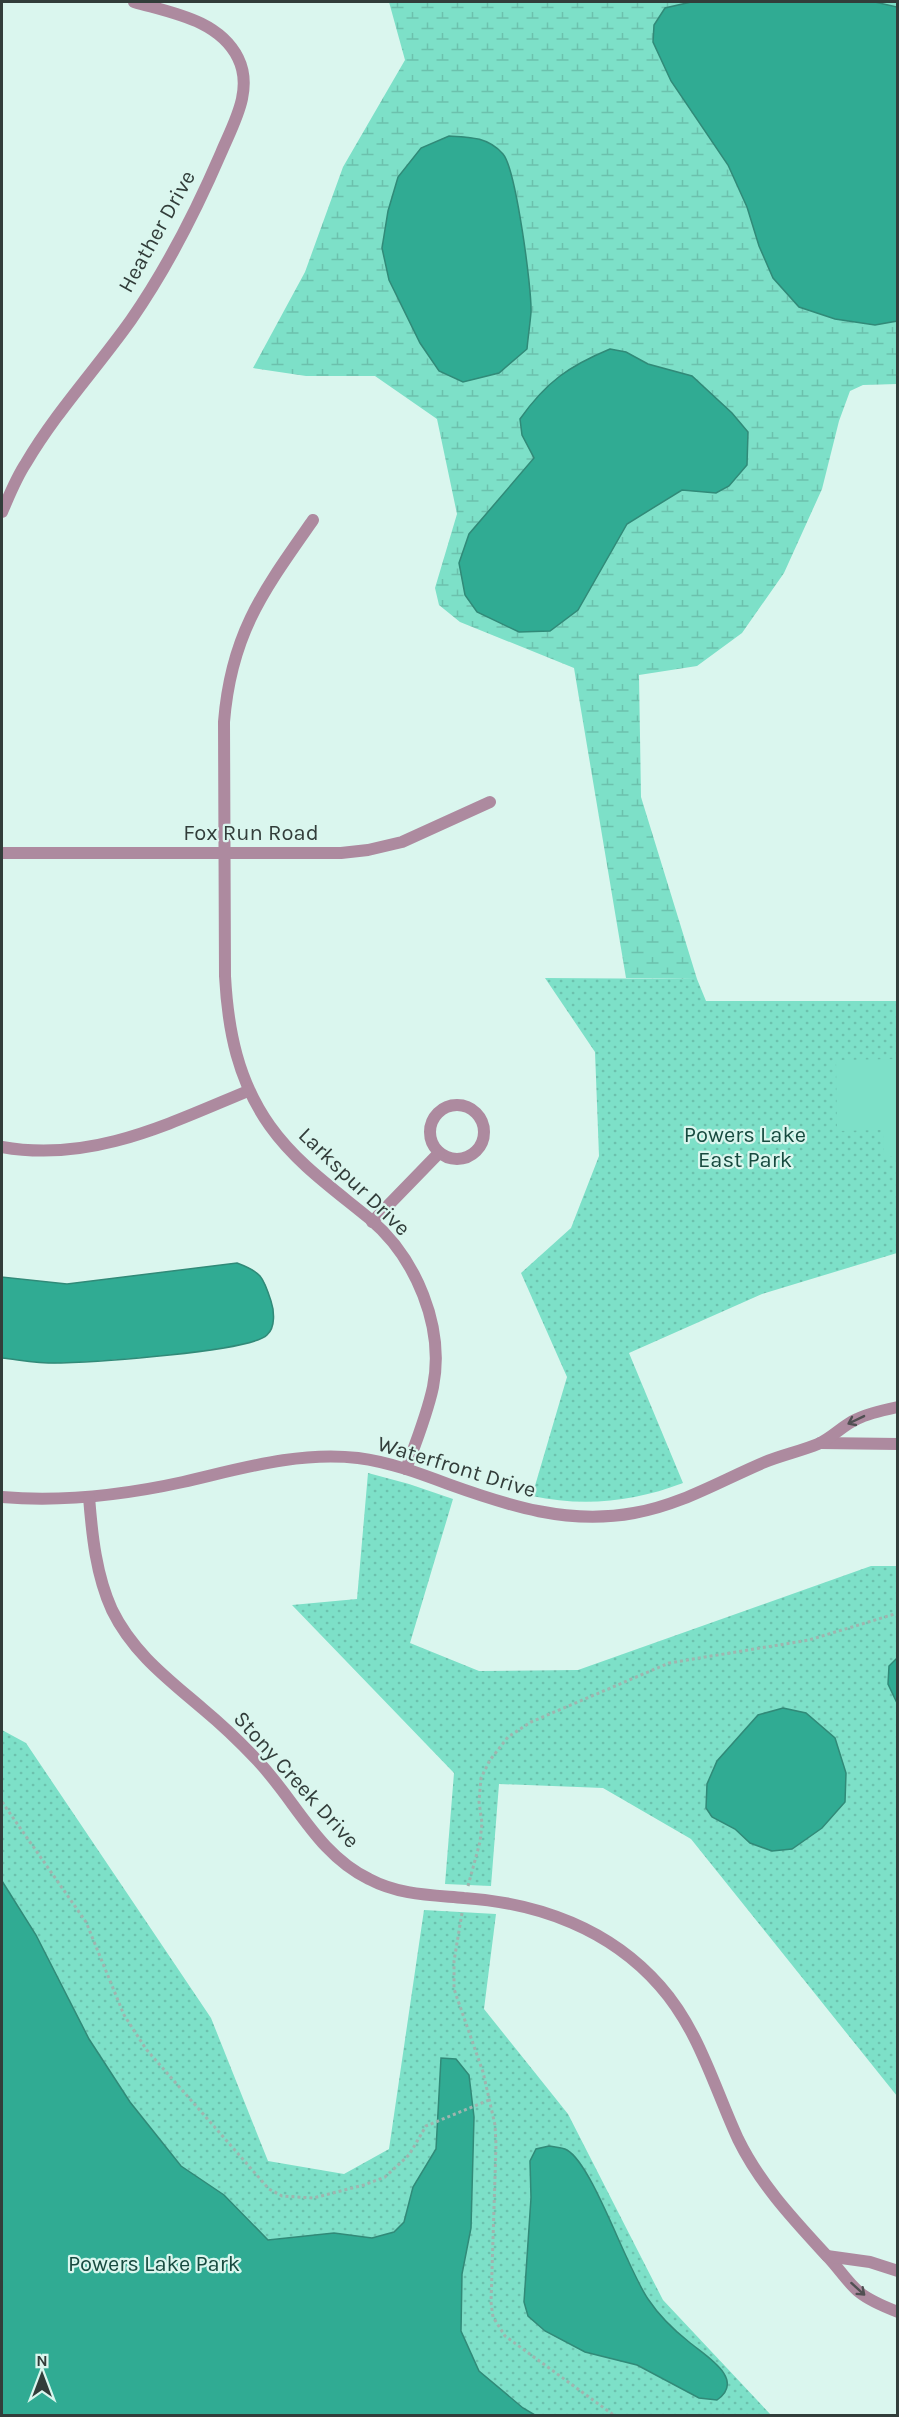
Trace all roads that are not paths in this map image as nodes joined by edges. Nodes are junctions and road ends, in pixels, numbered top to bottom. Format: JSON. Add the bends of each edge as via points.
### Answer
{"nodes":[{"id":1,"x":134,"y":2,"type":"edge"},
{"id":2,"x":2,"y":512,"type":"edge"},
{"id":3,"x":313,"y":520,"type":"dead end"},
{"id":4,"x":490,"y":802,"type":"dead end"},
{"id":5,"x":225,"y":852,"type":"junction"},
{"id":6,"x":2,"y":853,"type":"edge"},
{"id":7,"x":248,"y":1091,"type":"junction"},
{"id":8,"x":2,"y":1147,"type":"edge"},
{"id":9,"x":439,"y":1153,"type":"junction"},
{"id":10,"x":372,"y":1222,"type":"junction"},
{"id":11,"x":897,"y":1407,"type":"edge"},
{"id":12,"x":820,"y":1443,"type":"junction"},
{"id":13,"x":897,"y":1444,"type":"edge"},
{"id":14,"x":406,"y":1469,"type":"junction"},
{"id":15,"x":2,"y":1497,"type":"edge"},
{"id":16,"x":89,"y":1497,"type":"junction"},
{"id":17,"x":827,"y":2256,"type":"junction"},
{"id":18,"x":897,"y":2271,"type":"edge"},
{"id":19,"x":897,"y":2312,"type":"edge"}],
"edges":[{"from":1,"to":2,"type":"street","name":"Heather Drive","via":[[215,30],[239,60],[244,94],[200,201],[173,254],[131,320],[26,463]]},
{"from":3,"to":5,"type":"street","name":"Larkspur Drive","via":[[268,584],[235,656],[224,722]]},
{"from":4,"to":5,"type":"street","name":"Fox Run Road","via":[[402,842],[368,850]]},
{"from":5,"to":6,"type":"street","name":"Fox Run Road"},
{"from":5,"to":7,"type":"street","name":"Larkspur Drive","via":[[227,1012]]},
{"from":7,"to":8,"type":"street","via":[[137,1137],[61,1150]]},
{"from":7,"to":10,"type":"street","name":"Larkspur Drive","via":[[295,1157]]},
{"from":9,"to":9,"type":"street","via":[[456,1160],[474,1153],[484,1138],[484,1128],[475,1112],[459,1105],[443,1108],[436,1114],[431,1121],[430,1138]]},
{"from":9,"to":10,"type":"street"},
{"from":10,"to":14,"type":"street","name":"Larkspur Drive","via":[[412,1270],[427,1302],[435,1342],[434,1384]]},
{"from":11,"to":12,"type":"street","name":"Waterfront Drive","one_way":true,"via":[[856,1419]]},
{"from":12,"to":13,"type":"street","name":"Waterfront Drive"},
{"from":12,"to":14,"type":"street","name":"Waterfront Drive","via":[[663,1506],[601,1517],[528,1510]]},
{"from":14,"to":16,"type":"street","name":"Waterfront Drive","via":[[359,1458],[298,1458],[141,1491]]},
{"from":15,"to":16,"type":"street","name":"Waterfront Drive"},
{"from":16,"to":17,"type":"street","name":"Stony Creek Drive","via":[[100,1577],[128,1638],[150,1664],[257,1760],[323,1845],[369,1880],[397,1890],[527,1907],[559,1916],[607,1941],[646,1972],[680,2012],[696,2039],[739,2141],[759,2176]]},
{"from":17,"to":18,"type":"street","via":[[870,2262]]},
{"from":17,"to":19,"type":"street","name":"Stony Creek Drive","one_way":true,"via":[[859,2292]]}]}
